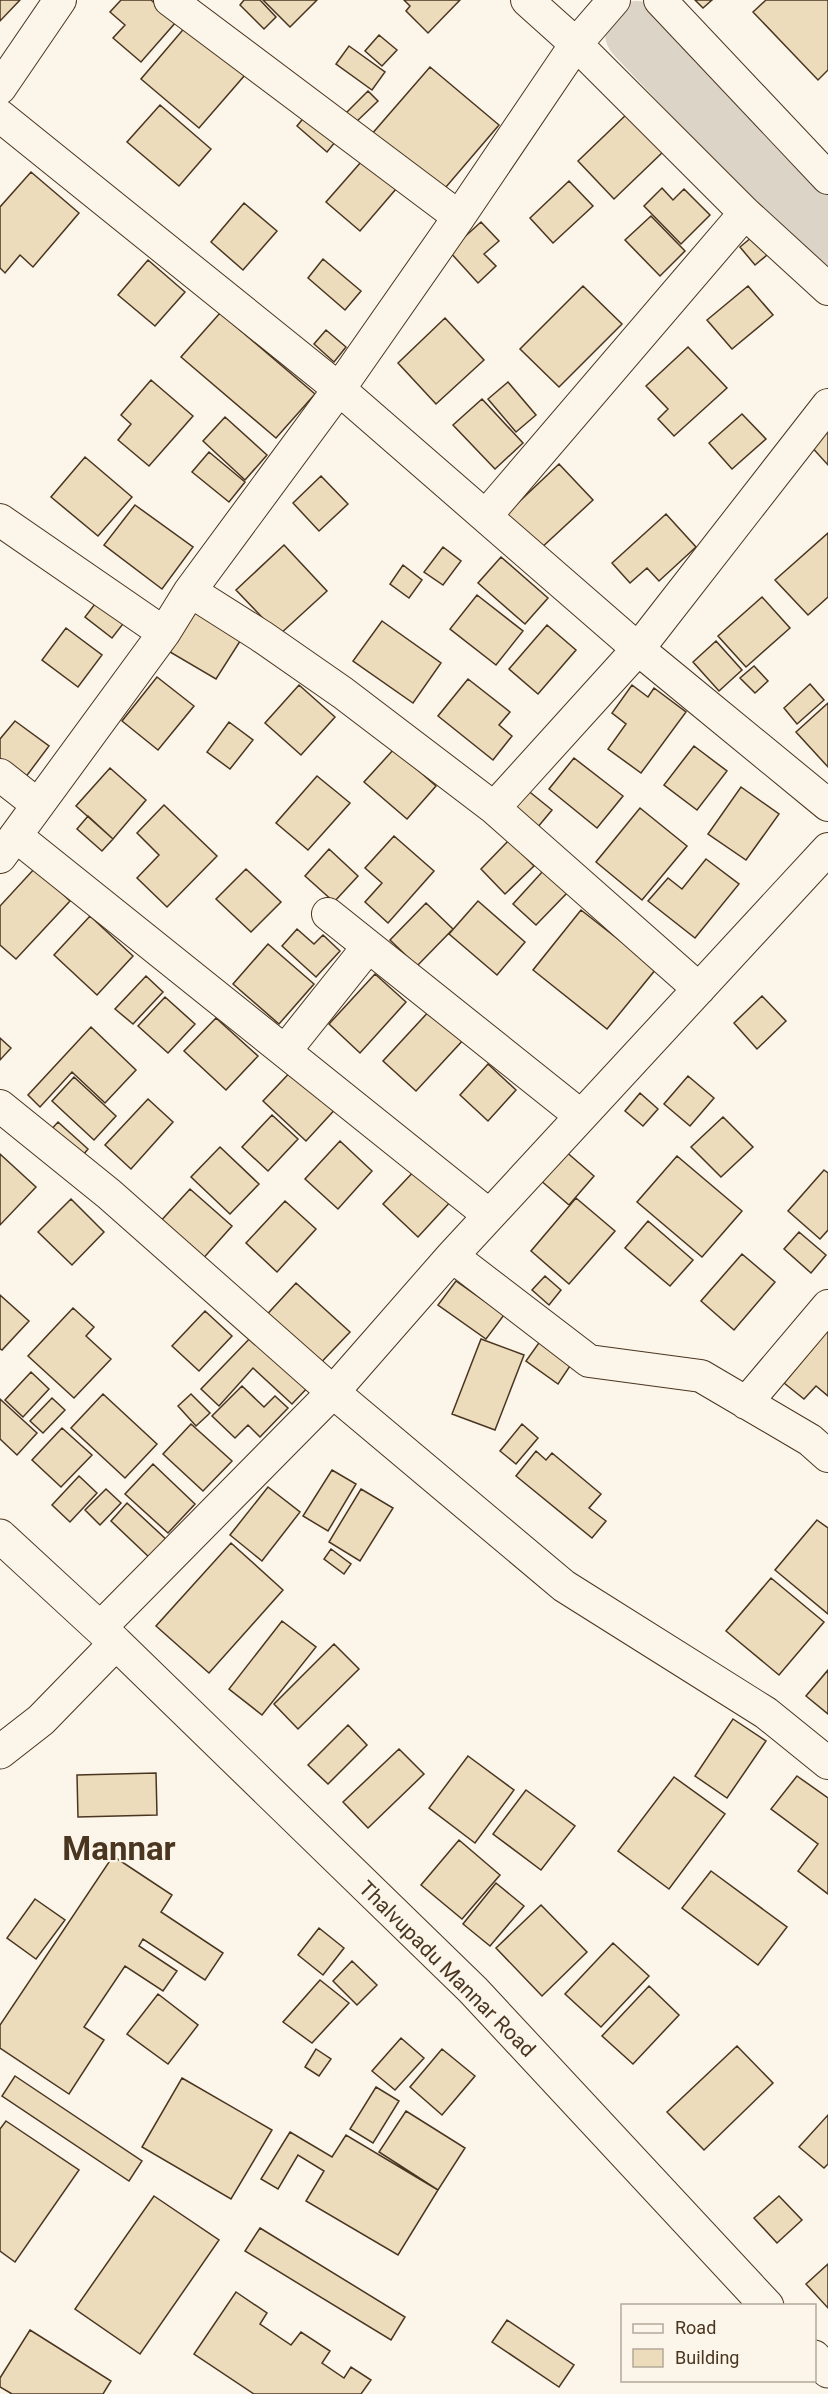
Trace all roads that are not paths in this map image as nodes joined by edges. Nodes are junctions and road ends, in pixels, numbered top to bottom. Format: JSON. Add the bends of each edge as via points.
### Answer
{"nodes":[{"id":1,"x":60,"y":0,"type":"edge"},
{"id":2,"x":170,"y":0,"type":"edge"},
{"id":3,"x":527,"y":0,"type":"edge"},
{"id":4,"x":614,"y":0,"type":"edge"},
{"id":5,"x":660,"y":0,"type":"edge"},
{"id":6,"x":576,"y":44,"type":"junction"},
{"id":7,"x":0,"y":88,"type":"edge"},
{"id":8,"x":0,"y":116,"type":"edge"},
{"id":9,"x":828,"y":178,"type":"edge"},
{"id":10,"x":745,"y":213,"type":"junction"},
{"id":11,"x":459,"y":217,"type":"junction"},
{"id":12,"x":828,"y":289,"type":"edge"},
{"id":13,"x":339,"y":389,"type":"junction"},
{"id":14,"x":828,"y":405,"type":"edge"},
{"id":15,"x":483,"y":514,"type":"junction"},
{"id":16,"x":0,"y":520,"type":"edge"},
{"id":17,"x":190,"y":591,"type":"junction"},
{"id":18,"x":164,"y":633,"type":"junction"},
{"id":19,"x":638,"y":649,"type":"junction"},
{"id":20,"x":0,"y":775,"type":"edge"},
{"id":21,"x":38,"y":805,"type":"junction"},
{"id":22,"x":828,"y":805,"type":"edge"},
{"id":23,"x":494,"y":808,"type":"junction"},
{"id":24,"x":8,"y":847,"type":"edge"},
{"id":25,"x":828,"y":849,"type":"edge"},
{"id":26,"x":328,"y":914,"type":"dead end"},
{"id":27,"x":368,"y":946,"type":"junction"},
{"id":28,"x":699,"y":989,"type":"junction"},
{"id":29,"x":285,"y":1051,"type":"junction"},
{"id":30,"x":0,"y":1107,"type":"edge"},
{"id":31,"x":581,"y":1116,"type":"junction"},
{"id":32,"x":489,"y":1215,"type":"junction"},
{"id":33,"x":452,"y":1256,"type":"junction"},
{"id":34,"x":828,"y":1306,"type":"edge"},
{"id":35,"x":333,"y":1392,"type":"junction"},
{"id":36,"x":746,"y":1403,"type":"junction"},
{"id":37,"x":828,"y":1456,"type":"edge"},
{"id":38,"x":0,"y":1536,"type":"edge"},
{"id":39,"x":108,"y":1635,"type":"junction"},
{"id":40,"x":0,"y":1752,"type":"edge"},
{"id":41,"x":828,"y":1763,"type":"edge"},
{"id":42,"x":765,"y":2304,"type":"edge"},
{"id":43,"x":816,"y":2359,"type":"edge"},
{"id":44,"x":828,"y":2371,"type":"edge"}],
"edges":[{"from":1,"to":7,"type":"street"},
{"from":2,"to":11,"type":"street"},
{"from":3,"to":6,"type":"street"},
{"from":4,"to":6,"type":"street"},
{"from":5,"to":9,"type":"street"},
{"from":6,"to":10,"type":"street"},
{"from":6,"to":11,"type":"street"},
{"from":8,"to":13,"type":"street"},
{"from":10,"to":12,"type":"street"},
{"from":10,"to":15,"type":"street","via":[[490,511]]},
{"from":11,"to":13,"type":"street"},
{"from":13,"to":15,"type":"street"},
{"from":13,"to":17,"type":"street"},
{"from":14,"to":19,"type":"street"},
{"from":15,"to":19,"type":"street"},
{"from":16,"to":18,"type":"street"},
{"from":17,"to":18,"type":"street"},
{"from":17,"to":23,"type":"street","via":[[343,693]]},
{"from":18,"to":21,"type":"street"},
{"from":19,"to":22,"type":"street"},
{"from":19,"to":23,"type":"street"},
{"from":20,"to":21,"type":"street"},
{"from":21,"to":24,"type":"street"},
{"from":23,"to":28,"type":"street"},
{"from":24,"to":29,"type":"street"},
{"from":25,"to":28,"type":"street"},
{"from":26,"to":27,"type":"street"},
{"from":27,"to":29,"type":"street"},
{"from":27,"to":31,"type":"street"},
{"from":28,"to":31,"type":"street"},
{"from":29,"to":32,"type":"street"},
{"from":30,"to":35,"type":"street","via":[[109,1194]]},
{"from":31,"to":32,"type":"street"},
{"from":32,"to":33,"type":"street"},
{"from":33,"to":35,"type":"street"},
{"from":33,"to":36,"type":"street","via":[[589,1361],[701,1376]]},
{"from":34,"to":36,"type":"street"},
{"from":35,"to":39,"type":"street"},
{"from":35,"to":41,"type":"street","via":[[564,1586],[766,1713]]},
{"from":36,"to":37,"type":"street","via":[[810,1440]]},
{"from":38,"to":39,"type":"street","name":"Thalvupadu Mannar Road"},
{"from":39,"to":40,"type":"street","via":[[41,1720]]},
{"from":39,"to":42,"type":"street","name":"Thalvupadu Mannar Road","via":[[473,1990]]},
{"from":43,"to":44,"type":"street"}]}
